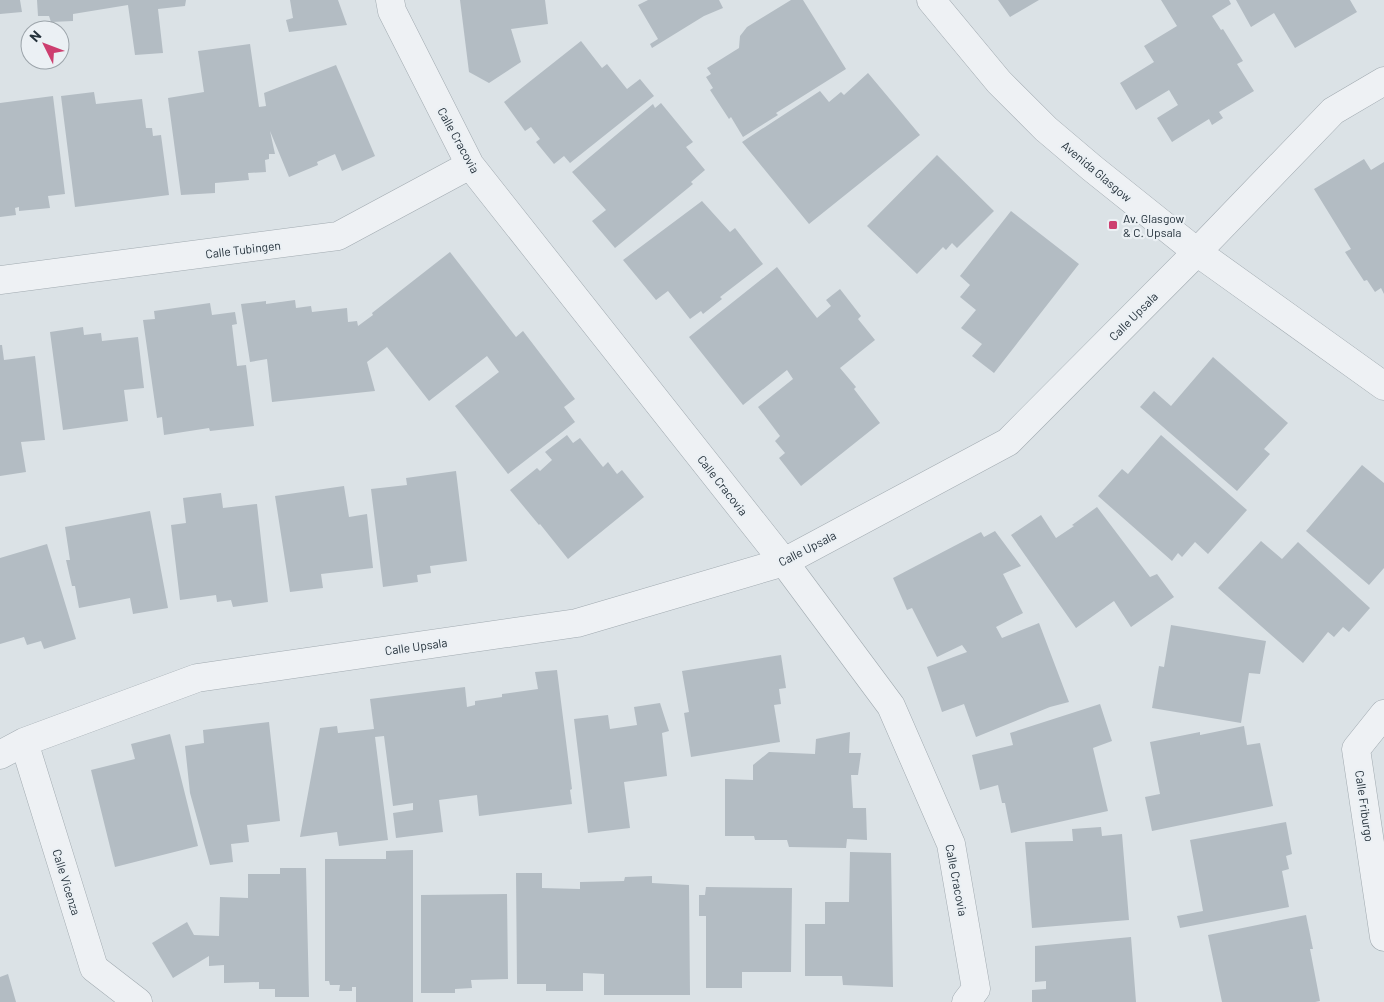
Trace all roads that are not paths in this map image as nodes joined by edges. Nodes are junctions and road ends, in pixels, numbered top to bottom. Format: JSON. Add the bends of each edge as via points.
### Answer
{"nodes":[{"id":1,"x":390,"y":0,"type":"edge"},
{"id":2,"x":931,"y":0,"type":"edge"},
{"id":3,"x":1384,"y":81,"type":"edge"},
{"id":4,"x":470,"y":166,"type":"junction"},
{"id":5,"x":1197,"y":252,"type":"junction"},
{"id":6,"x":0,"y":280,"type":"edge"},
{"id":7,"x":1384,"y":386,"type":"edge"},
{"id":8,"x":784,"y":562,"type":"junction"},
{"id":9,"x":1384,"y":714,"type":"edge"},
{"id":10,"x":24,"y":742,"type":"junction"},
{"id":11,"x":0,"y":755,"type":"edge"},
{"id":12,"x":1384,"y":936,"type":"edge"},
{"id":13,"x":138,"y":1002,"type":"edge"},
{"id":14,"x":966,"y":1002,"type":"edge"}],
"edges":[{"from":1,"to":4,"type":"street","name":"Calle Cracovia","via":[[392,11]]},
{"from":2,"to":5,"type":"street","name":"Avenida Glasgow","via":[[999,82],[1046,129]]},
{"from":3,"to":5,"type":"street","name":"Calle Upsala","via":[[1333,111]]},
{"from":4,"to":6,"type":"street","name":"Calle Tubingen","via":[[338,236]]},
{"from":4,"to":8,"type":"street","name":"Calle Cracovia"},
{"from":5,"to":7,"type":"street","name":"Avenida Glasgow"},
{"from":5,"to":8,"type":"street","name":"Calle Upsala","via":[[1008,442]]},
{"from":8,"to":10,"type":"street","name":"Calle Upsala","via":[[576,623],[197,678]]},
{"from":8,"to":14,"type":"street","name":"Calle Cracovia","via":[[891,706],[951,844],[976,989]]},
{"from":9,"to":12,"type":"street","name":"Calle Friburgo","via":[[1356,749]]},
{"from":10,"to":11,"type":"street","name":"Calle Upsala"},
{"from":10,"to":13,"type":"street","name":"Calle Vicenza","via":[[94,968]]}]}
